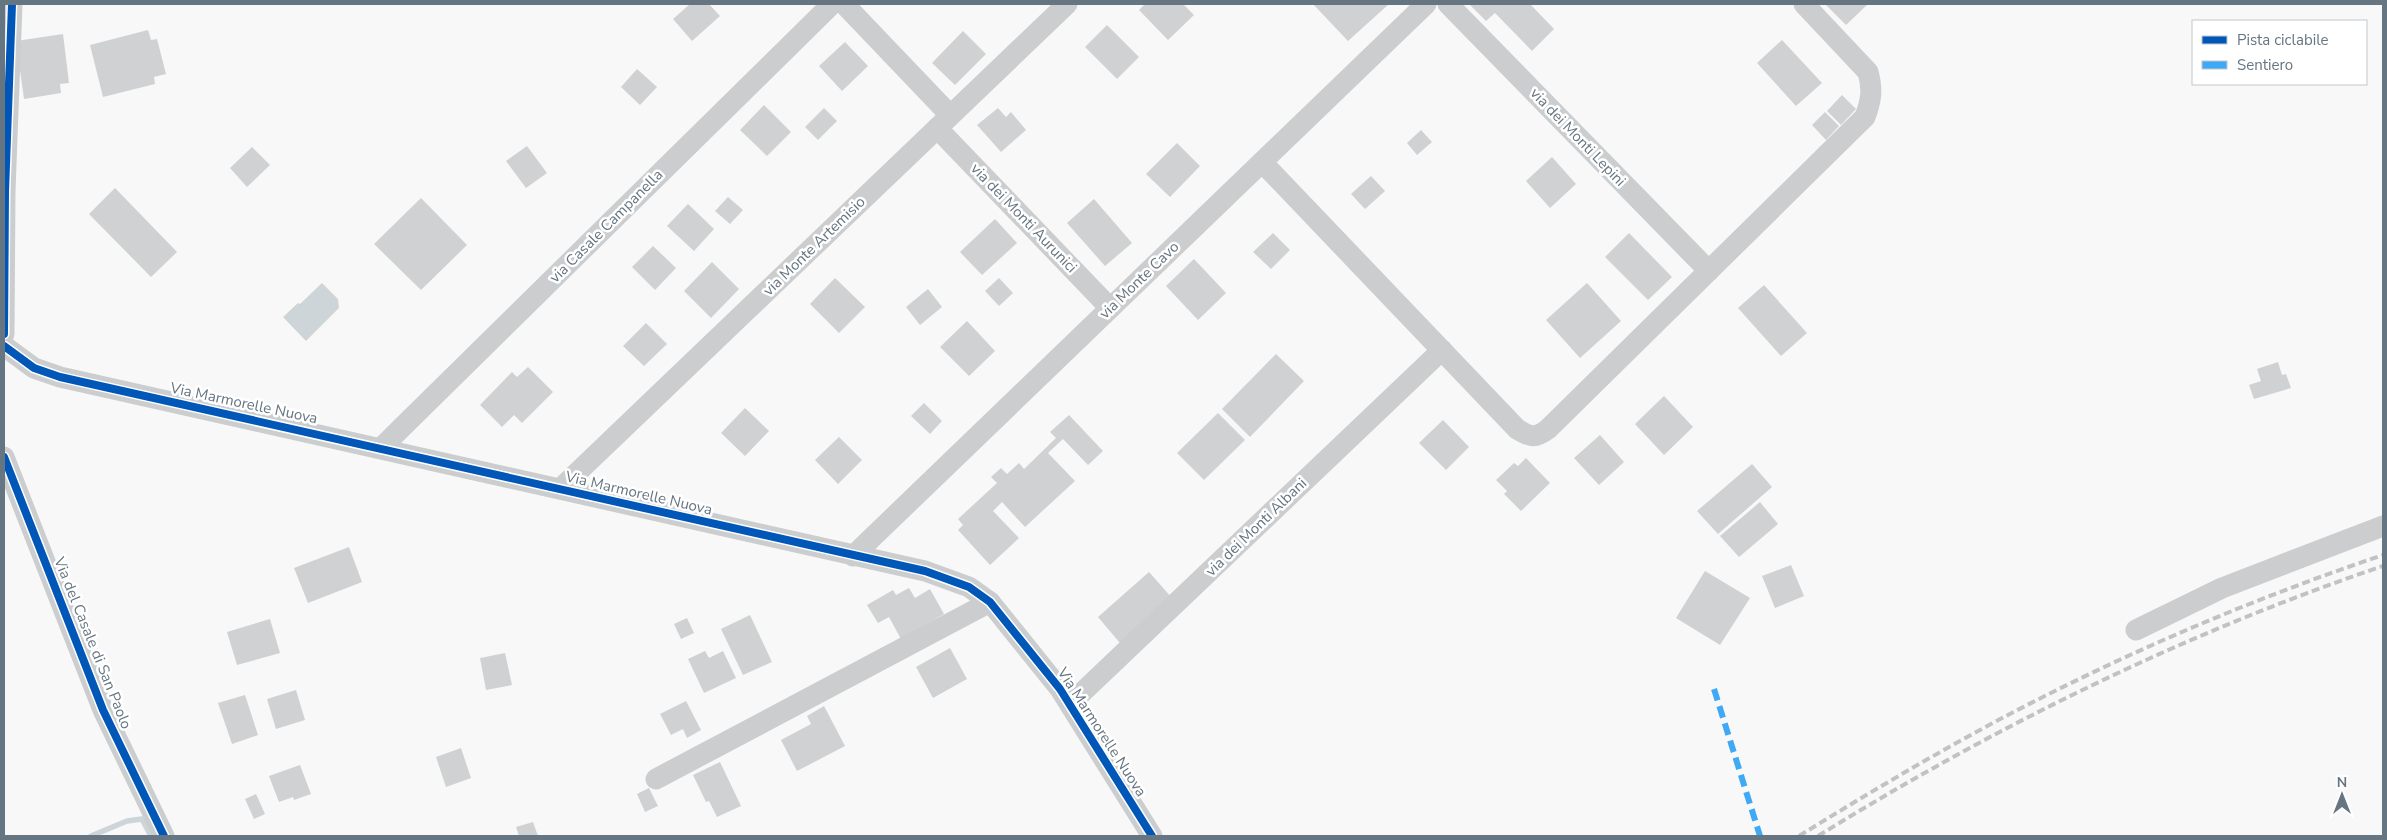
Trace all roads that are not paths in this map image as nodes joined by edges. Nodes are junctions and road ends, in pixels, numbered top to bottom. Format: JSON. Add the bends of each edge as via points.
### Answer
{"nodes":[{"id":1,"x":12,"y":4,"type":"edge"},
{"id":2,"x":832,"y":4,"type":"edge"},
{"id":3,"x":844,"y":4,"type":"edge"},
{"id":4,"x":1067,"y":4,"type":"edge"},
{"id":5,"x":1426,"y":4,"type":"edge"},
{"id":6,"x":1448,"y":4,"type":"edge"},
{"id":7,"x":1804,"y":4,"type":"edge"},
{"id":8,"x":944,"y":122,"type":"junction"},
{"id":9,"x":1262,"y":162,"type":"junction"},
{"id":10,"x":1709,"y":271,"type":"junction"},
{"id":11,"x":1110,"y":308,"type":"junction"},
{"id":12,"x":4,"y":334,"type":"edge"},
{"id":13,"x":4,"y":346,"type":"edge"},
{"id":14,"x":1442,"y":350,"type":"junction"},
{"id":15,"x":381,"y":448,"type":"junction"},
{"id":16,"x":4,"y":456,"type":"edge"},
{"id":17,"x":560,"y":488,"type":"junction"},
{"id":18,"x":2383,"y":526,"type":"edge"},
{"id":19,"x":853,"y":556,"type":"junction"},
{"id":20,"x":990,"y":602,"type":"junction"},
{"id":21,"x":2136,"y":630,"type":"dead end"},
{"id":22,"x":1070,"y":704,"type":"junction"},
{"id":23,"x":656,"y":779,"type":"dead end"},
{"id":24,"x":164,"y":836,"type":"edge"},
{"id":25,"x":1152,"y":836,"type":"edge"}],
"edges":[{"from":1,"to":12,"type":"street"},
{"from":2,"to":15,"type":"street","name":"via Casale Campanella"},
{"from":3,"to":8,"type":"street","name":"via dei Monti Aurunici"},
{"from":4,"to":8,"type":"street","name":"via Monte Artemisio"},
{"from":5,"to":9,"type":"street","name":"via Monte Cavo"},
{"from":6,"to":10,"type":"street","name":"via dei Monti Lepini"},
{"from":7,"to":10,"type":"street","via":[[1868,72],[1872,86],[1865,118]]},
{"from":8,"to":11,"type":"street","name":"via dei Monti Aurunici"},
{"from":8,"to":17,"type":"street","name":"via Monte Artemisio"},
{"from":9,"to":11,"type":"street","name":"via Monte Cavo"},
{"from":9,"to":14,"type":"street"},
{"from":10,"to":14,"type":"street","via":[[1538,437],[1530,437],[1517,429]]},
{"from":11,"to":19,"type":"street","name":"via Monte Cavo"},
{"from":13,"to":15,"type":"street","name":"Via Marmorelle Nuova","via":[[34,368],[60,376]]},
{"from":14,"to":22,"type":"street","name":"via dei Monti Albani"},
{"from":15,"to":17,"type":"street","name":"Via Marmorelle Nuova"},
{"from":16,"to":24,"type":"street","name":"Via del Casale di San Paolo","via":[[103,710]]},
{"from":17,"to":19,"type":"street","name":"Via Marmorelle Nuova"},
{"from":18,"to":21,"type":"street","via":[[2222,588]]},
{"from":19,"to":20,"type":"street","name":"Via Marmorelle Nuova","via":[[952,580]]},
{"from":20,"to":22,"type":"street","name":"Via Marmorelle Nuova"},
{"from":20,"to":23,"type":"street"},
{"from":22,"to":25,"type":"street","name":"Via Marmorelle Nuova"}]}
